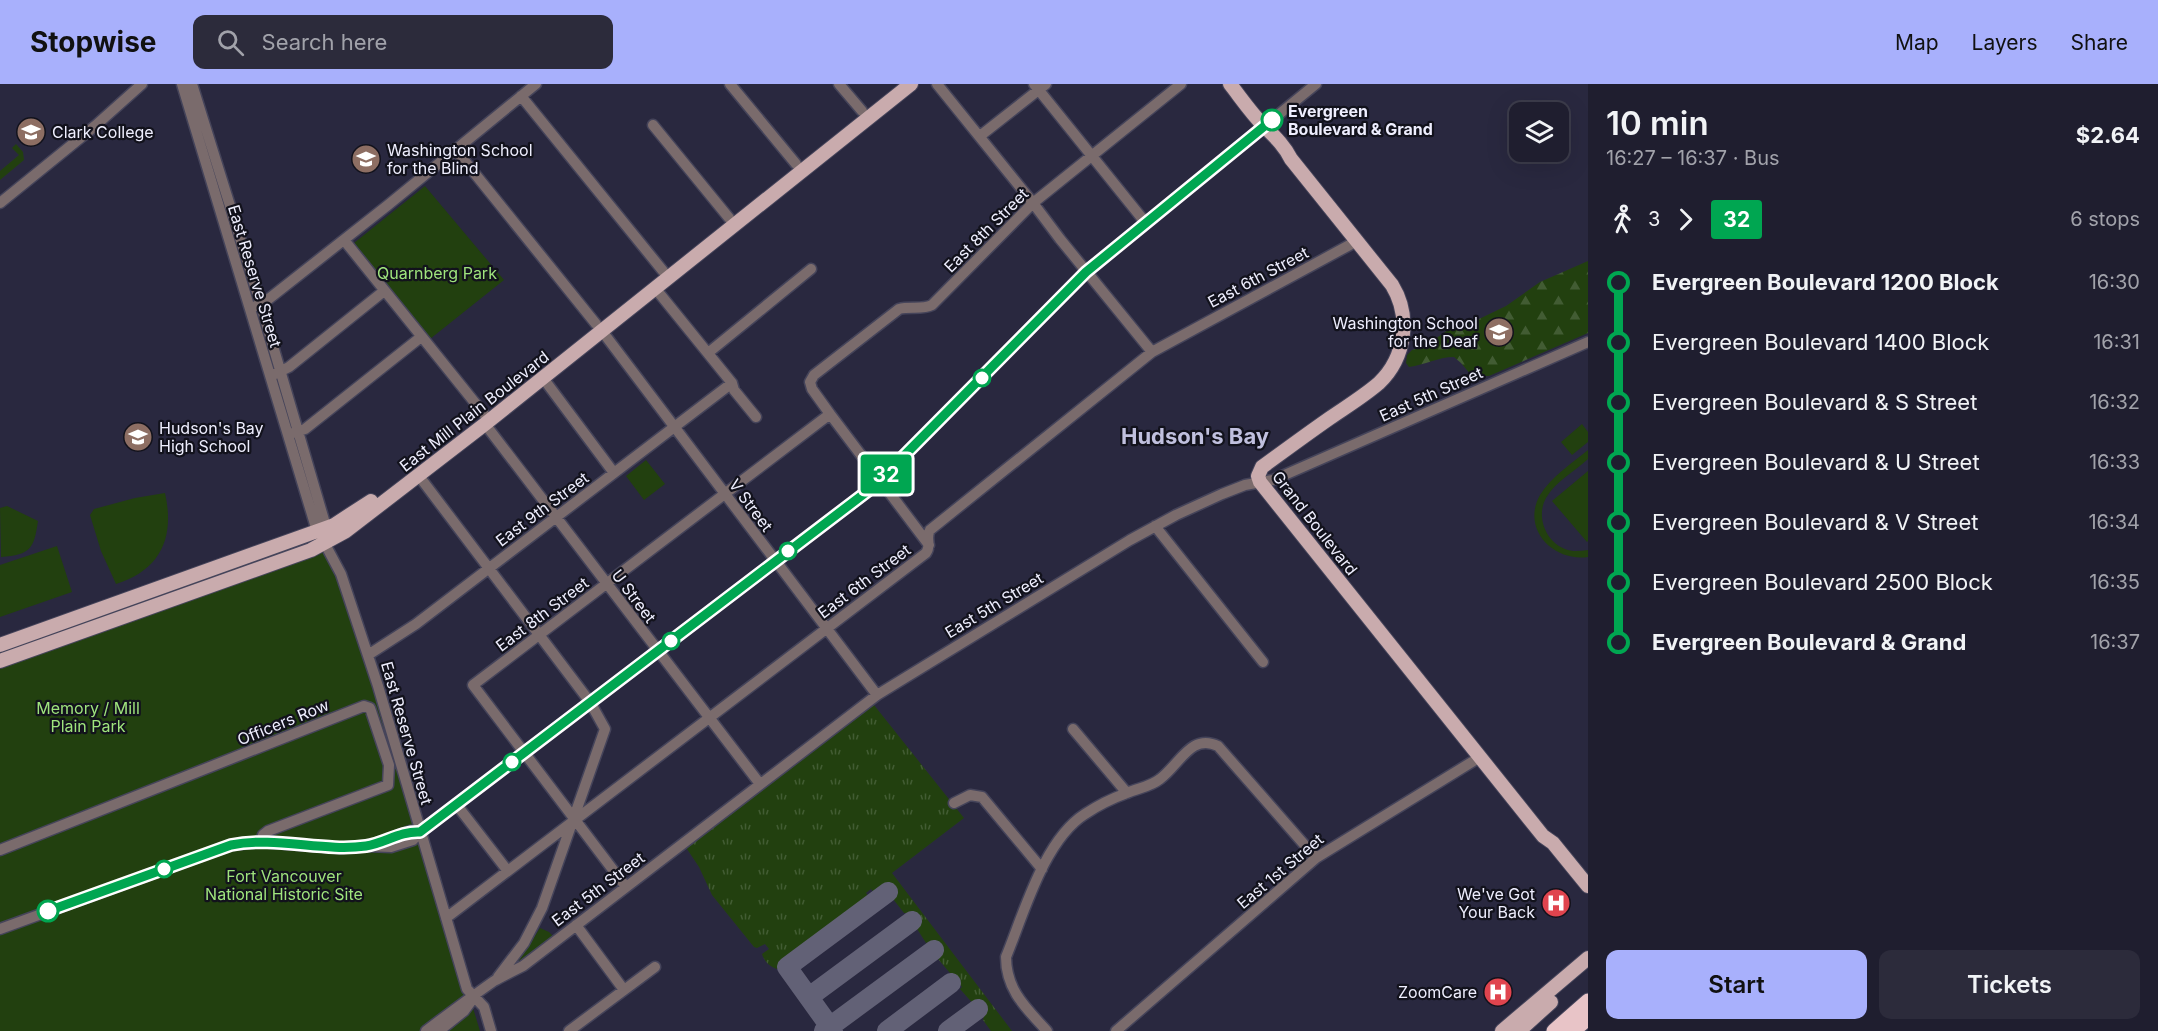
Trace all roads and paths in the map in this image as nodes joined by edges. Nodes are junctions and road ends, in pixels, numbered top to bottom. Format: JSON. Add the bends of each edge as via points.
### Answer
{"nodes":[{"id":1,"x":142,"y":84,"type":"edge"},
{"id":2,"x":182,"y":84,"type":"edge"},
{"id":3,"x":192,"y":84,"type":"edge"},
{"id":4,"x":536,"y":84,"type":"edge"},
{"id":5,"x":730,"y":84,"type":"edge"},
{"id":6,"x":839,"y":84,"type":"edge"},
{"id":7,"x":896,"y":84,"type":"edge"},
{"id":8,"x":911,"y":84,"type":"edge"},
{"id":9,"x":938,"y":84,"type":"edge"},
{"id":10,"x":1181,"y":84,"type":"edge"},
{"id":11,"x":1230,"y":84,"type":"edge"},
{"id":12,"x":1317,"y":84,"type":"edge"},
{"id":13,"x":1040,"y":86,"type":"edge"},
{"id":14,"x":521,"y":96,"type":"junction"},
{"id":15,"x":862,"y":111,"type":"junction"},
{"id":16,"x":652,"y":124,"type":"dead end"},
{"id":17,"x":1264,"y":126,"type":"junction"},
{"id":18,"x":980,"y":136,"type":"junction"},
{"id":19,"x":455,"y":149,"type":"junction"},
{"id":20,"x":1092,"y":156,"type":"junction"},
{"id":21,"x":796,"y":164,"type":"junction"},
{"id":22,"x":0,"y":202,"type":"edge"},
{"id":23,"x":1033,"y":203,"type":"junction"},
{"id":24,"x":729,"y":218,"type":"junction"},
{"id":25,"x":1145,"y":222,"type":"junction"},
{"id":26,"x":344,"y":240,"type":"junction"},
{"id":27,"x":1357,"y":242,"type":"junction"},
{"id":28,"x":811,"y":269,"type":"dead end"},
{"id":29,"x":663,"y":271,"type":"junction"},
{"id":30,"x":1086,"y":272,"type":"junction"},
{"id":31,"x":655,"y":288,"type":"junction"},
{"id":32,"x":384,"y":291,"type":"junction"},
{"id":33,"x":255,"y":306,"type":"junction"},
{"id":34,"x":599,"y":327,"type":"junction"},
{"id":35,"x":421,"y":337,"type":"junction"},
{"id":36,"x":1588,"y":342,"type":"edge"},
{"id":37,"x":1152,"y":352,"type":"junction"},
{"id":38,"x":708,"y":353,"type":"junction"},
{"id":39,"x":275,"y":374,"type":"junction"},
{"id":40,"x":543,"y":378,"type":"junction"},
{"id":41,"x":732,"y":383,"type":"junction"},
{"id":42,"x":830,"y":414,"type":"junction"},
{"id":43,"x":756,"y":417,"type":"dead end"},
{"id":44,"x":485,"y":419,"type":"junction"},
{"id":45,"x":673,"y":427,"type":"junction"},
{"id":46,"x":292,"y":433,"type":"junction"},
{"id":47,"x":614,"y":473,"type":"junction"},
{"id":48,"x":419,"y":476,"type":"junction"},
{"id":49,"x":879,"y":480,"type":"junction"},
{"id":50,"x":1260,"y":482,"type":"junction"},
{"id":51,"x":725,"y":495,"type":"junction"},
{"id":52,"x":556,"y":517,"type":"junction"},
{"id":53,"x":1155,"y":526,"type":"junction"},
{"id":54,"x":321,"y":530,"type":"junction"},
{"id":55,"x":326,"y":544,"type":"junction"},
{"id":56,"x":929,"y":545,"type":"junction"},
{"id":57,"x":775,"y":561,"type":"junction"},
{"id":58,"x":489,"y":568,"type":"junction"},
{"id":59,"x":607,"y":584,"type":"junction"},
{"id":60,"x":826,"y":629,"type":"junction"},
{"id":61,"x":540,"y":635,"type":"junction"},
{"id":62,"x":0,"y":645,"type":"edge"},
{"id":63,"x":657,"y":651,"type":"junction"},
{"id":64,"x":368,"y":655,"type":"junction"},
{"id":65,"x":0,"y":661,"type":"edge"},
{"id":66,"x":1263,"y":662,"type":"dead end"},
{"id":67,"x":878,"y":695,"type":"junction"},
{"id":68,"x":590,"y":702,"type":"junction"},
{"id":69,"x":709,"y":718,"type":"junction"},
{"id":70,"x":1072,"y":729,"type":"dead end"},
{"id":71,"x":524,"y":753,"type":"junction"},
{"id":72,"x":1480,"y":757,"type":"junction"},
{"id":73,"x":760,"y":784,"type":"junction"},
{"id":74,"x":1127,"y":793,"type":"junction"},
{"id":75,"x":954,"y":803,"type":"dead end"},
{"id":76,"x":456,"y":804,"type":"junction"},
{"id":77,"x":574,"y":820,"type":"junction"},
{"id":78,"x":420,"y":832,"type":"junction"},
{"id":79,"x":1544,"y":836,"type":"junction"},
{"id":80,"x":261,"y":843,"type":"junction"},
{"id":81,"x":0,"y":850,"type":"edge"},
{"id":82,"x":1316,"y":858,"type":"junction"},
{"id":83,"x":1042,"y":869,"type":"junction"},
{"id":84,"x":507,"y":870,"type":"junction"},
{"id":85,"x":1588,"y":886,"type":"edge"},
{"id":86,"x":626,"y":887,"type":"junction"},
{"id":87,"x":1588,"y":897,"type":"edge"},
{"id":88,"x":446,"y":918,"type":"junction"},
{"id":89,"x":1,"y":925,"type":"edge"},
{"id":90,"x":576,"y":925,"type":"junction"},
{"id":91,"x":1588,"y":958,"type":"edge"},
{"id":92,"x":655,"y":967,"type":"dead end"},
{"id":93,"x":1588,"y":970,"type":"edge"},
{"id":94,"x":494,"y":981,"type":"junction"},
{"id":95,"x":624,"y":990,"type":"junction"},
{"id":96,"x":474,"y":997,"type":"junction"},
{"id":97,"x":1588,"y":1001,"type":"edge"},
{"id":98,"x":1588,"y":1018,"type":"edge"},
{"id":99,"x":426,"y":1031,"type":"edge"},
{"id":100,"x":439,"y":1031,"type":"edge"},
{"id":101,"x":491,"y":1031,"type":"edge"},
{"id":102,"x":569,"y":1031,"type":"edge"},
{"id":103,"x":1047,"y":1031,"type":"edge"},
{"id":104,"x":1116,"y":1031,"type":"edge"},
{"id":105,"x":1502,"y":1031,"type":"edge"},
{"id":106,"x":1520,"y":1031,"type":"edge"},
{"id":107,"x":1554,"y":1031,"type":"edge"},
{"id":108,"x":1573,"y":1031,"type":"edge"}],
"edges":[{"from":1,"to":22,"type":"street"},
{"from":2,"to":33,"type":"street","name":"East Reserve Street"},
{"from":3,"to":33,"type":"street","name":"East Reserve Street"},
{"from":4,"to":14,"type":"street"},
{"from":5,"to":21,"type":"street"},
{"from":6,"to":15,"type":"street"},
{"from":7,"to":15,"type":"main road","name":"East Mill Plain Boulevard"},
{"from":8,"to":31,"type":"main road","name":"East Mill Plain Boulevard"},
{"from":9,"to":18,"type":"street"},
{"from":10,"to":20,"type":"street","name":"East 8th Street"},
{"from":11,"to":17,"type":"main road","name":"Grand Boulevard"},
{"from":12,"to":17,"type":"street"},
{"from":13,"to":18,"type":"street"},
{"from":13,"to":20,"type":"street"},
{"from":14,"to":19,"type":"street"},
{"from":14,"to":29,"type":"street"},
{"from":15,"to":21,"type":"main road","name":"East Mill Plain Boulevard"},
{"from":16,"to":24,"type":"street"},
{"from":17,"to":25,"type":"street"},
{"from":17,"to":27,"type":"main road","name":"Grand Boulevard"},
{"from":18,"to":23,"type":"street"},
{"from":19,"to":26,"type":"street"},
{"from":19,"to":34,"type":"street","name":"V Street"},
{"from":20,"to":23,"type":"street","name":"East 8th Street"},
{"from":20,"to":25,"type":"street"},
{"from":21,"to":24,"type":"main road","name":"East Mill Plain Boulevard"},
{"from":23,"to":30,"type":"street"},
{"from":23,"to":42,"type":"street","name":"East 8th Street","via":[[932,305],[898,309],[814,375],[812,389]]},
{"from":24,"to":29,"type":"main road","name":"East Mill Plain Boulevard"},
{"from":25,"to":30,"type":"street"},
{"from":26,"to":32,"type":"street","name":"U Street"},
{"from":26,"to":33,"type":"street"},
{"from":27,"to":37,"type":"street","name":"East 6th Street"},
{"from":27,"to":50,"type":"main road","name":"Grand Boulevard","via":[[1400,301],[1404,327],[1399,352],[1386,375],[1371,389],[1262,467]]},
{"from":28,"to":38,"type":"street"},
{"from":29,"to":34,"type":"main road","name":"East Mill Plain Boulevard"},
{"from":30,"to":37,"type":"street"},
{"from":30,"to":49,"type":"street"},
{"from":31,"to":34,"type":"main road","name":"East Mill Plain Boulevard"},
{"from":31,"to":38,"type":"street"},
{"from":32,"to":35,"type":"street","name":"U Street"},
{"from":32,"to":39,"type":"street"},
{"from":33,"to":39,"type":"street","name":"East Reserve Street"},
{"from":34,"to":40,"type":"main road","name":"East Mill Plain Boulevard"},
{"from":34,"to":44,"type":"main road","name":"East Mill Plain Boulevard"},
{"from":34,"to":45,"type":"street","name":"V Street"},
{"from":35,"to":44,"type":"street","name":"U Street"},
{"from":35,"to":46,"type":"street","via":[[305,429]]},
{"from":36,"to":50,"type":"street","name":"East 5th Street","via":[[1273,480]]},
{"from":37,"to":56,"type":"street","name":"East 6th Street","via":[[930,530]]},
{"from":38,"to":41,"type":"street"},
{"from":39,"to":46,"type":"street","name":"East Reserve Street"},
{"from":40,"to":44,"type":"main road","name":"East Mill Plain Boulevard"},
{"from":40,"to":47,"type":"street"},
{"from":41,"to":43,"type":"street"},
{"from":41,"to":45,"type":"street","name":"East 9th Street"},
{"from":42,"to":49,"type":"street"},
{"from":42,"to":51,"type":"street","name":"East 8th Street"},
{"from":44,"to":48,"type":"main road","name":"East Mill Plain Boulevard"},
{"from":44,"to":52,"type":"street","name":"U Street"},
{"from":44,"to":54,"type":"main road","name":"East Mill Plain Boulevard","via":[[356,512]]},
{"from":45,"to":47,"type":"street","name":"East 9th Street"},
{"from":45,"to":51,"type":"street","name":"V Street"},
{"from":46,"to":54,"type":"street","name":"East Reserve Street"},
{"from":47,"to":52,"type":"street","name":"East 9th Street"},
{"from":48,"to":55,"type":"main road","name":"East Mill Plain Boulevard"},
{"from":48,"to":58,"type":"street"},
{"from":49,"to":56,"type":"street"},
{"from":49,"to":57,"type":"street"},
{"from":50,"to":53,"type":"street","name":"East 5th Street","via":[[1222,494]]},
{"from":50,"to":72,"type":"main road","name":"Grand Boulevard"},
{"from":51,"to":57,"type":"street","name":"V Street"},
{"from":51,"to":59,"type":"street","name":"East 8th Street"},
{"from":52,"to":58,"type":"street","name":"East 9th Street"},
{"from":52,"to":59,"type":"street","name":"U Street"},
{"from":53,"to":66,"type":"street"},
{"from":53,"to":67,"type":"street","name":"East 5th Street"},
{"from":54,"to":55,"type":"street","name":"East Reserve Street"},
{"from":54,"to":62,"type":"main road","name":"East Mill Plain Boulevard"},
{"from":55,"to":64,"type":"street","name":"East Reserve Street","via":[[341,574]]},
{"from":55,"to":65,"type":"main road","name":"East Mill Plain Boulevard"},
{"from":56,"to":60,"type":"street","name":"East 6th Street","via":[[926,553]]},
{"from":57,"to":60,"type":"street","name":"V Street"},
{"from":57,"to":63,"type":"street"},
{"from":58,"to":61,"type":"street"},
{"from":58,"to":64,"type":"street","name":"East 9th Street"},
{"from":59,"to":61,"type":"street","name":"East 8th Street"},
{"from":59,"to":63,"type":"street","name":"U Street"},
{"from":60,"to":67,"type":"street","name":"V Street"},
{"from":60,"to":69,"type":"street","name":"East 6th Street"},
{"from":61,"to":68,"type":"street"},
{"from":61,"to":71,"type":"street","name":"East 8th Street","via":[[473,685]]},
{"from":63,"to":68,"type":"street"},
{"from":63,"to":69,"type":"street","name":"U Street"},
{"from":64,"to":78,"type":"street","name":"East Reserve Street"},
{"from":67,"to":73,"type":"street","name":"East 5th Street"},
{"from":68,"to":71,"type":"street"},
{"from":68,"to":77,"type":"street","via":[[605,730]]},
{"from":69,"to":73,"type":"street","name":"U Street"},
{"from":69,"to":77,"type":"street","name":"East 6th Street"},
{"from":70,"to":74,"type":"street"},
{"from":71,"to":76,"type":"street"},
{"from":71,"to":77,"type":"street"},
{"from":72,"to":79,"type":"main road","name":"Grand Boulevard"},
{"from":72,"to":82,"type":"street","name":"East 1st Street"},
{"from":73,"to":86,"type":"street","name":"East 5th Street"},
{"from":74,"to":82,"type":"street","via":[[1160,779],[1196,745],[1208,741],[1218,747]]},
{"from":74,"to":83,"type":"street","via":[[1071,824]]},
{"from":75,"to":83,"type":"street","via":[[970,795],[982,797]]},
{"from":76,"to":78,"type":"street"},
{"from":76,"to":84,"type":"street"},
{"from":77,"to":84,"type":"street","name":"East 6th Street"},
{"from":77,"to":86,"type":"street"},
{"from":77,"to":94,"type":"street","via":[[542,908],[524,943]]},
{"from":78,"to":80,"type":"street","via":[[413,840],[392,847]]},
{"from":78,"to":88,"type":"street","name":"East Reserve Street"},
{"from":79,"to":85,"type":"main road","name":"Grand Boulevard"},
{"from":79,"to":87,"type":"main road","name":"Grand Boulevard","via":[[1547,848]]},
{"from":80,"to":81,"type":"street","name":"Officers Row","via":[[268,831],[388,785],[389,765],[370,708],[363,706]]},
{"from":80,"to":89,"type":"street","via":[[231,845]]},
{"from":82,"to":104,"type":"street","name":"East 1st Street"},
{"from":83,"to":103,"type":"street","via":[[1006,957],[1006,972],[1020,1000]]},
{"from":84,"to":88,"type":"street","name":"East 6th Street"},
{"from":86,"to":90,"type":"street","name":"East 5th Street"},
{"from":88,"to":96,"type":"street","name":"East Reserve Street","via":[[467,989]]},
{"from":90,"to":94,"type":"street","name":"East 5th Street","via":[[523,966]]},
{"from":90,"to":95,"type":"street"},
{"from":91,"to":105,"type":"main road"},
{"from":92,"to":95,"type":"street"},
{"from":93,"to":106,"type":"main road"},
{"from":94,"to":96,"type":"street","name":"East 5th Street"},
{"from":95,"to":102,"type":"street"},
{"from":96,"to":99,"type":"street","name":"East 5th Street"},
{"from":96,"to":100,"type":"street","name":"East 5th Street","via":[[464,1011]]},
{"from":96,"to":101,"type":"street","name":"East Reserve Street","via":[[484,1007]]},
{"from":97,"to":107,"type":"highway"},
{"from":98,"to":108,"type":"highway"}]}
